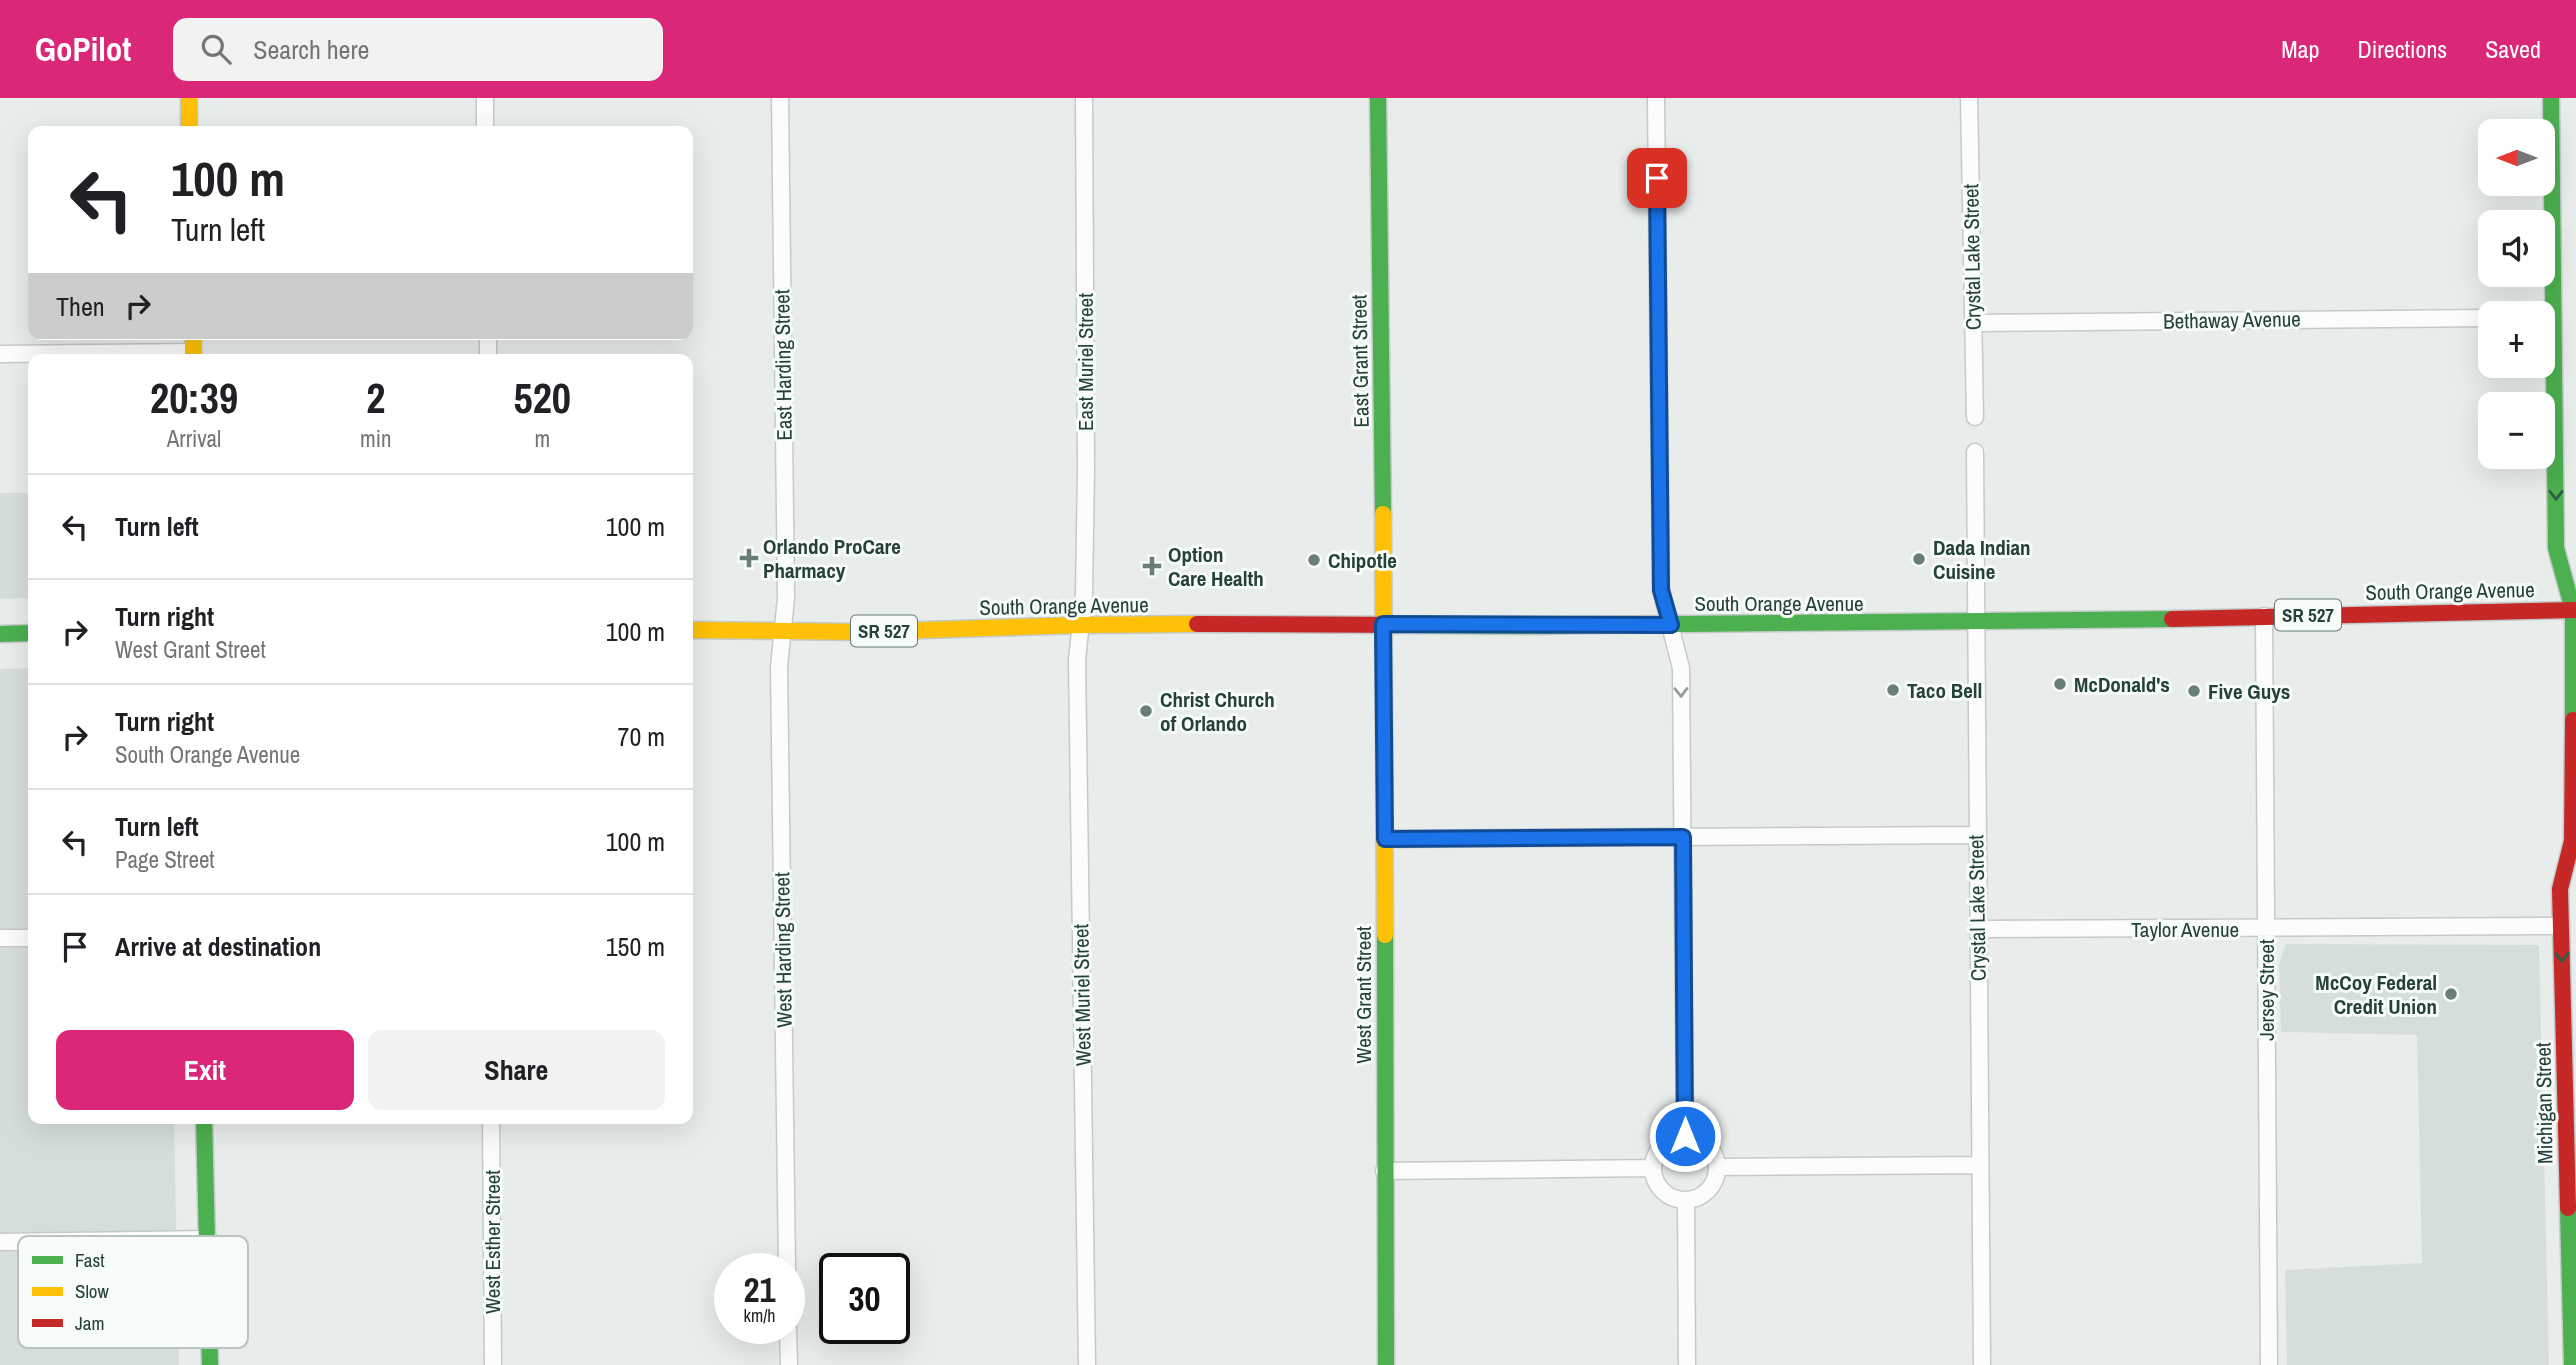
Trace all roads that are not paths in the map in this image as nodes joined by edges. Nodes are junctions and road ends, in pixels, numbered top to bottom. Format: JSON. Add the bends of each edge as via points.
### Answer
{"nodes":[{"id":1,"x":189,"y":98,"type":"edge"},
{"id":2,"x":485,"y":98,"type":"edge"},
{"id":3,"x":780,"y":98,"type":"edge"},
{"id":4,"x":1084,"y":98,"type":"edge"},
{"id":5,"x":1378,"y":98,"type":"edge"},
{"id":6,"x":1656,"y":98,"type":"edge"},
{"id":7,"x":1969,"y":98,"type":"edge"},
{"id":8,"x":2551,"y":98,"type":"edge"},
{"id":9,"x":189,"y":126,"type":"edge"},
{"id":10,"x":485,"y":126,"type":"edge"},
{"id":11,"x":2549,"y":301,"type":"edge"},
{"id":12,"x":2478,"y":318,"type":"edge"},
{"id":13,"x":1974,"y":323,"type":"junction"},
{"id":14,"x":0,"y":354,"type":"edge"},
{"id":15,"x":28,"y":354,"type":"edge"},
{"id":16,"x":2551,"y":378,"type":"edge"},
{"id":17,"x":1975,"y":417,"type":"dead end"},
{"id":18,"x":1976,"y":452,"type":"dead end"},
{"id":19,"x":2575,"y":608,"type":"edge"},
{"id":20,"x":2264,"y":616,"type":"junction"},
{"id":21,"x":1976,"y":622,"type":"junction"},
{"id":22,"x":1383,"y":624,"type":"junction"},
{"id":23,"x":1081,"y":625,"type":"junction"},
{"id":24,"x":1671,"y":625,"type":"junction"},
{"id":25,"x":693,"y":630,"type":"edge"},
{"id":26,"x":782,"y":632,"type":"junction"},
{"id":27,"x":0,"y":634,"type":"edge"},
{"id":28,"x":28,"y":634,"type":"edge"},
{"id":29,"x":1977,"y":835,"type":"junction"},
{"id":30,"x":1683,"y":837,"type":"junction"},
{"id":31,"x":1385,"y":839,"type":"junction"},
{"id":32,"x":2574,"y":846,"type":"edge"},
{"id":33,"x":2561,"y":926,"type":"junction"},
{"id":34,"x":1978,"y":929,"type":"junction"},
{"id":35,"x":2265,"y":929,"type":"junction"},
{"id":36,"x":2576,"y":936,"type":"edge"},
{"id":37,"x":0,"y":938,"type":"edge"},
{"id":38,"x":28,"y":938,"type":"edge"},
{"id":39,"x":204,"y":1124,"type":"edge"},
{"id":40,"x":491,"y":1124,"type":"edge"},
{"id":41,"x":1685,"y":1136,"type":"junction"},
{"id":42,"x":1980,"y":1165,"type":"junction"},
{"id":43,"x":1717,"y":1167,"type":"junction"},
{"id":44,"x":1653,"y":1168,"type":"junction"},
{"id":45,"x":1384,"y":1171,"type":"junction"},
{"id":46,"x":2572,"y":1195,"type":"edge"},
{"id":47,"x":1686,"y":1200,"type":"junction"},
{"id":48,"x":209,"y":1236,"type":"edge"},
{"id":49,"x":0,"y":1242,"type":"edge"},
{"id":50,"x":18,"y":1242,"type":"edge"},
{"id":51,"x":787,"y":1253,"type":"edge"},
{"id":52,"x":788,"y":1344,"type":"edge"},
{"id":53,"x":493,"y":1365,"type":"edge"},
{"id":54,"x":789,"y":1365,"type":"edge"},
{"id":55,"x":1087,"y":1365,"type":"edge"},
{"id":56,"x":1386,"y":1365,"type":"edge"},
{"id":57,"x":1687,"y":1365,"type":"edge"},
{"id":58,"x":1982,"y":1365,"type":"edge"},
{"id":59,"x":2269,"y":1365,"type":"edge"},
{"id":60,"x":2572,"y":1365,"type":"edge"}],
"edges":[{"from":1,"to":9,"type":"main road"},
{"from":2,"to":10,"type":"street"},
{"from":3,"to":26,"type":"street","name":"East Harding Street","via":[[786,598]]},
{"from":4,"to":23,"type":"street","name":"East Muriel Street","via":[[1086,470]]},
{"from":5,"to":22,"type":"main road","name":"East Grant Street"},
{"from":6,"to":24,"type":"street","via":[[1661,590]]},
{"from":7,"to":13,"type":"street","name":"Crystal Lake Street"},
{"from":8,"to":11,"type":"main road","name":"Michigan Street"},
{"from":12,"to":13,"type":"street","name":"Bethaway Avenue"},
{"from":13,"to":17,"type":"street","name":"Crystal Lake Street"},
{"from":14,"to":15,"type":"street"},
{"from":16,"to":19,"type":"main road","name":"Michigan Street","one_way":true,"via":[[2556,548]]},
{"from":18,"to":21,"type":"street","name":"Crystal Lake Street"},
{"from":19,"to":20,"type":"main road","name":"South Orange Avenue","number":"SR 527"},
{"from":19,"to":32,"type":"main road","name":"Michigan Street"},
{"from":20,"to":21,"type":"main road","name":"South Orange Avenue","number":"SR 527"},
{"from":20,"to":35,"type":"street","name":"Jersey Street"},
{"from":21,"to":24,"type":"main road","name":"South Orange Avenue","number":"SR 527"},
{"from":21,"to":29,"type":"street","name":"Crystal Lake Street"},
{"from":22,"to":23,"type":"main road","name":"South Orange Avenue","number":"SR 527"},
{"from":22,"to":24,"type":"main road","name":"South Orange Avenue","number":"SR 527"},
{"from":22,"to":31,"type":"main road","name":"West Grant Street"},
{"from":23,"to":26,"type":"main road","name":"South Orange Avenue","number":"SR 527"},
{"from":23,"to":55,"type":"street","name":"West Muriel Street","via":[[1077,660]]},
{"from":24,"to":30,"type":"street","one_way":true,"via":[[1681,668]]},
{"from":25,"to":26,"type":"main road","name":"South Orange Avenue","number":"SR 527"},
{"from":26,"to":51,"type":"street","name":"West Harding Street"},
{"from":27,"to":28,"type":"main road"},
{"from":29,"to":30,"type":"street"},
{"from":29,"to":34,"type":"street","name":"Crystal Lake Street"},
{"from":30,"to":31,"type":"street"},
{"from":30,"to":41,"type":"street"},
{"from":31,"to":45,"type":"main road","name":"West Grant Street"},
{"from":32,"to":33,"type":"main road","name":"Michigan Street","via":[[2560,888]]},
{"from":33,"to":35,"type":"street","name":"Taylor Avenue"},
{"from":33,"to":36,"type":"main road"},
{"from":33,"to":46,"type":"main road","name":"Michigan Street","one_way":true},
{"from":34,"to":35,"type":"street","name":"Taylor Avenue"},
{"from":34,"to":42,"type":"street","name":"Crystal Lake Street"},
{"from":35,"to":59,"type":"street","name":"Jersey Street"},
{"from":37,"to":38,"type":"street"},
{"from":39,"to":48,"type":"main road"},
{"from":40,"to":53,"type":"street","name":"West Esther Street"},
{"from":41,"to":43,"type":"street","via":[[1707,1145]]},
{"from":41,"to":44,"type":"street","via":[[1663,1145]]},
{"from":42,"to":43,"type":"street"},
{"from":42,"to":58,"type":"street","name":"Crystal Lake Street"},
{"from":43,"to":47,"type":"street","via":[[1708,1190]]},
{"from":44,"to":45,"type":"street"},
{"from":44,"to":47,"type":"street","via":[[1663,1191]]},
{"from":45,"to":56,"type":"main road","name":"West Grant Street"},
{"from":46,"to":60,"type":"main road","name":"Michigan Street"},
{"from":47,"to":57,"type":"street"},
{"from":49,"to":50,"type":"street"},
{"from":52,"to":54,"type":"street"}]}
